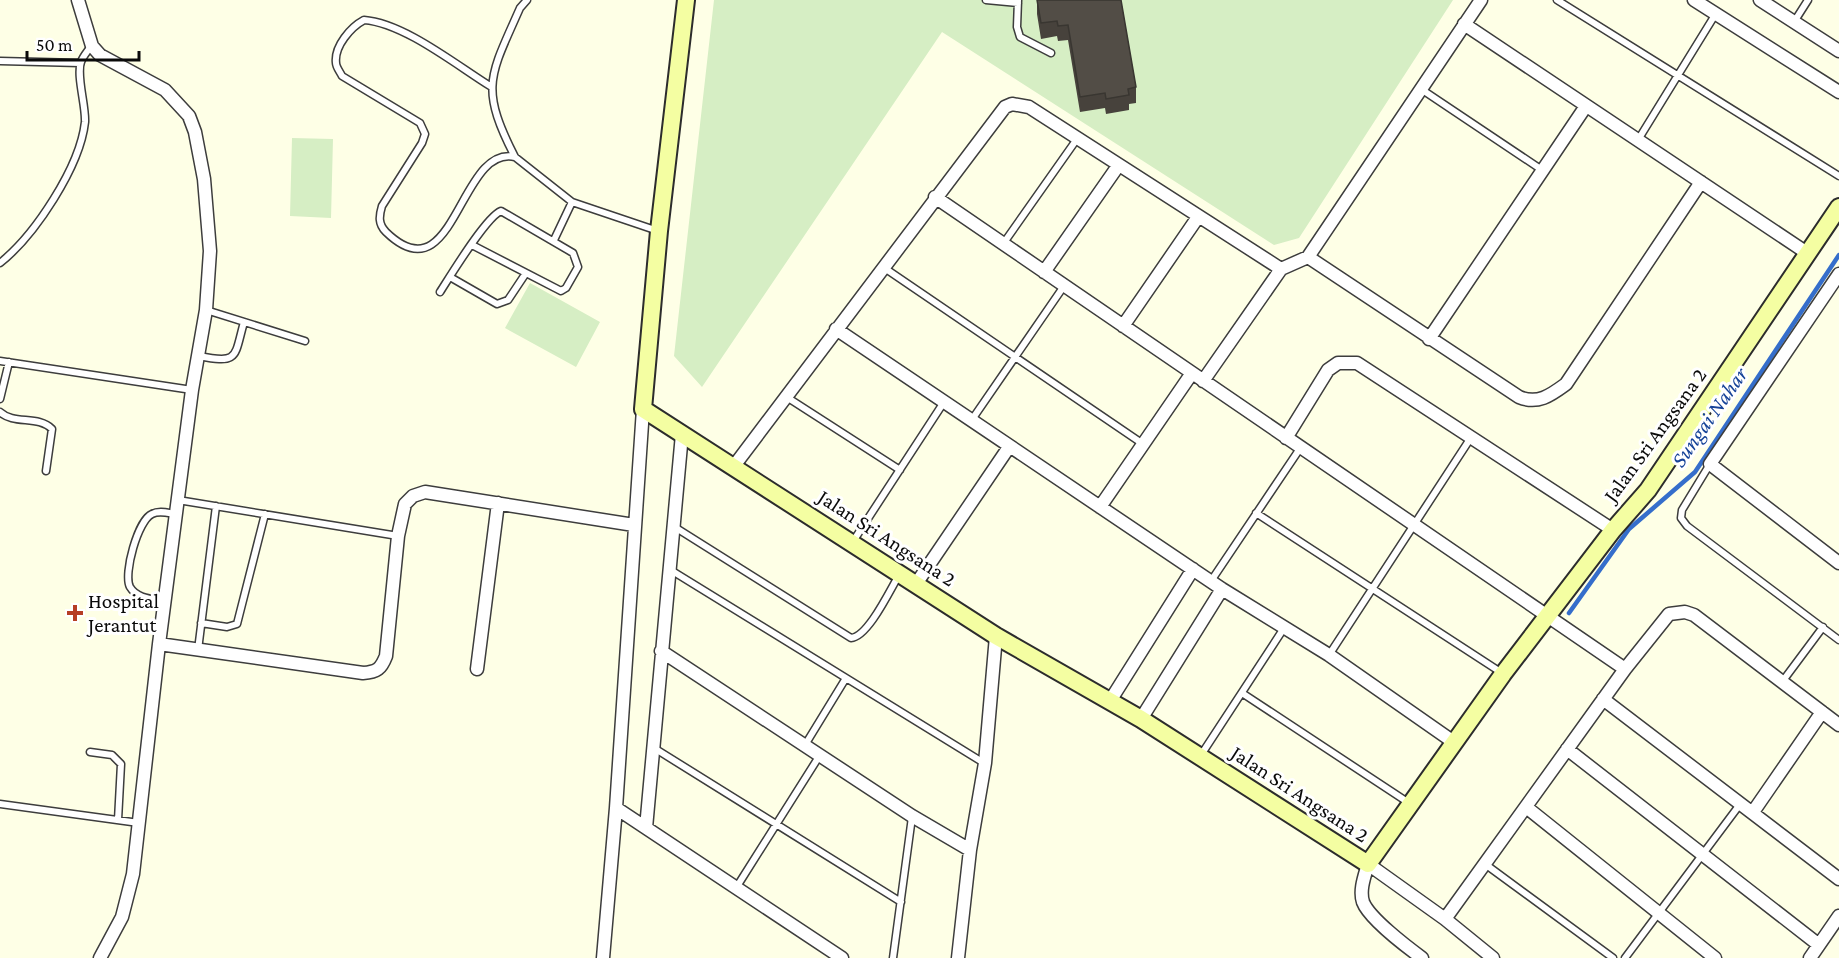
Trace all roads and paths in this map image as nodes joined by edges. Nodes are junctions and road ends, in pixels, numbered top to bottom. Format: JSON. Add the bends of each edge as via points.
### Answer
{"nodes":[{"id":1,"x":78,"y":0,"type":"edge"},
{"id":2,"x":527,"y":0,"type":"edge"},
{"id":3,"x":686,"y":0,"type":"edge"},
{"id":4,"x":986,"y":0,"type":"edge"},
{"id":5,"x":1481,"y":0,"type":"edge"},
{"id":6,"x":1557,"y":0,"type":"edge"},
{"id":7,"x":1694,"y":0,"type":"edge"},
{"id":8,"x":1760,"y":0,"type":"edge"},
{"id":9,"x":1808,"y":0,"type":"edge"},
{"id":10,"x":1018,"y":2,"type":"edge"},
{"id":11,"x":1715,"y":15,"type":"junction"},
{"id":12,"x":1794,"y":22,"type":"junction"},
{"id":13,"x":1464,"y":24,"type":"junction"},
{"id":14,"x":92,"y":46,"type":"junction"},
{"id":15,"x":1839,"y":51,"type":"edge"},
{"id":16,"x":1051,"y":53,"type":"dead end"},
{"id":17,"x":0,"y":61,"type":"edge"},
{"id":18,"x":80,"y":63,"type":"junction"},
{"id":19,"x":1677,"y":76,"type":"junction"},
{"id":20,"x":490,"y":86,"type":"junction"},
{"id":21,"x":1420,"y":89,"type":"junction"},
{"id":22,"x":1839,"y":92,"type":"edge"},
{"id":23,"x":1586,"y":106,"type":"junction"},
{"id":24,"x":1077,"y":139,"type":"junction"},
{"id":25,"x":1637,"y":140,"type":"junction"},
{"id":26,"x":515,"y":157,"type":"junction"},
{"id":27,"x":1118,"y":166,"type":"junction"},
{"id":28,"x":1542,"y":170,"type":"junction"},
{"id":29,"x":1839,"y":177,"type":"edge"},
{"id":30,"x":1701,"y":182,"type":"junction"},
{"id":31,"x":934,"y":197,"type":"junction"},
{"id":32,"x":572,"y":202,"type":"junction"},
{"id":33,"x":1839,"y":207,"type":"edge"},
{"id":34,"x":1198,"y":217,"type":"junction"},
{"id":35,"x":659,"y":231,"type":"junction"},
{"id":36,"x":554,"y":240,"type":"junction"},
{"id":37,"x":1003,"y":244,"type":"junction"},
{"id":38,"x":472,"y":245,"type":"junction"},
{"id":39,"x":1807,"y":253,"type":"junction"},
{"id":40,"x":1308,"y":256,"type":"junction"},
{"id":41,"x":0,"y":263,"type":"edge"},
{"id":42,"x":883,"y":267,"type":"junction"},
{"id":43,"x":1281,"y":269,"type":"junction"},
{"id":44,"x":1044,"y":272,"type":"junction"},
{"id":45,"x":525,"y":273,"type":"junction"},
{"id":46,"x":1839,"y":274,"type":"edge"},
{"id":47,"x":450,"y":277,"type":"junction"},
{"id":48,"x":1064,"y":286,"type":"junction"},
{"id":49,"x":440,"y":292,"type":"dead end"},
{"id":50,"x":206,"y":310,"type":"junction"},
{"id":51,"x":244,"y":322,"type":"junction"},
{"id":52,"x":1124,"y":326,"type":"junction"},
{"id":53,"x":836,"y":329,"type":"junction"},
{"id":54,"x":1429,"y":339,"type":"junction"},
{"id":55,"x":306,"y":341,"type":"dead end"},
{"id":56,"x":198,"y":356,"type":"junction"},
{"id":57,"x":1015,"y":357,"type":"junction"},
{"id":58,"x":0,"y":361,"type":"edge"},
{"id":59,"x":9,"y":362,"type":"junction"},
{"id":60,"x":1192,"y":373,"type":"junction"},
{"id":61,"x":1203,"y":381,"type":"junction"},
{"id":62,"x":192,"y":390,"type":"junction"},
{"id":63,"x":785,"y":396,"type":"junction"},
{"id":64,"x":0,"y":399,"type":"edge"},
{"id":65,"x":944,"y":402,"type":"junction"},
{"id":66,"x":643,"y":409,"type":"junction"},
{"id":67,"x":0,"y":412,"type":"edge"},
{"id":68,"x":971,"y":421,"type":"junction"},
{"id":69,"x":682,"y":434,"type":"junction"},
{"id":70,"x":1472,"y":436,"type":"junction"},
{"id":71,"x":1287,"y":438,"type":"junction"},
{"id":72,"x":1143,"y":444,"type":"junction"},
{"id":73,"x":1009,"y":447,"type":"junction"},
{"id":74,"x":1301,"y":447,"type":"junction"},
{"id":75,"x":1710,"y":464,"type":"junction"},
{"id":76,"x":734,"y":466,"type":"junction"},
{"id":77,"x":900,"y":470,"type":"junction"},
{"id":78,"x":46,"y":471,"type":"dead end"},
{"id":79,"x":177,"y":500,"type":"junction"},
{"id":80,"x":498,"y":503,"type":"junction"},
{"id":81,"x":216,"y":506,"type":"junction"},
{"id":82,"x":1100,"y":507,"type":"junction"},
{"id":83,"x":1256,"y":513,"type":"junction"},
{"id":84,"x":176,"y":514,"type":"junction"},
{"id":85,"x":265,"y":514,"type":"junction"},
{"id":86,"x":634,"y":525,"type":"junction"},
{"id":87,"x":1415,"y":525,"type":"junction"},
{"id":88,"x":672,"y":526,"type":"junction"},
{"id":89,"x":1613,"y":530,"type":"junction"},
{"id":90,"x":398,"y":536,"type":"junction"},
{"id":91,"x":852,"y":543,"type":"junction"},
{"id":92,"x":1839,"y":563,"type":"edge"},
{"id":93,"x":668,"y":568,"type":"junction"},
{"id":94,"x":1193,"y":569,"type":"junction"},
{"id":95,"x":900,"y":573,"type":"junction"},
{"id":96,"x":1210,"y":581,"type":"junction"},
{"id":97,"x":916,"y":584,"type":"junction"},
{"id":98,"x":1374,"y":588,"type":"junction"},
{"id":99,"x":1222,"y":589,"type":"junction"},
{"id":100,"x":164,"y":601,"type":"junction"},
{"id":101,"x":1547,"y":615,"type":"junction"},
{"id":102,"x":201,"y":623,"type":"junction"},
{"id":103,"x":1823,"y":627,"type":"junction"},
{"id":104,"x":1284,"y":628,"type":"junction"},
{"id":105,"x":996,"y":636,"type":"junction"},
{"id":106,"x":1839,"y":640,"type":"edge"},
{"id":107,"x":159,"y":644,"type":"junction"},
{"id":108,"x":198,"y":650,"type":"junction"},
{"id":109,"x":661,"y":651,"type":"junction"},
{"id":110,"x":1329,"y":655,"type":"junction"},
{"id":111,"x":477,"y":669,"type":"dead end"},
{"id":112,"x":1625,"y":669,"type":"junction"},
{"id":113,"x":1503,"y":674,"type":"junction"},
{"id":114,"x":846,"y":678,"type":"junction"},
{"id":115,"x":1781,"y":683,"type":"junction"},
{"id":116,"x":1242,"y":693,"type":"junction"},
{"id":117,"x":1604,"y":699,"type":"junction"},
{"id":118,"x":1110,"y":701,"type":"junction"},
{"id":119,"x":1822,"y":712,"type":"junction"},
{"id":120,"x":1141,"y":719,"type":"junction"},
{"id":121,"x":1839,"y":725,"type":"edge"},
{"id":122,"x":1455,"y":743,"type":"junction"},
{"id":123,"x":805,"y":745,"type":"junction"},
{"id":124,"x":653,"y":748,"type":"junction"},
{"id":125,"x":1567,"y":749,"type":"junction"},
{"id":126,"x":90,"y":752,"type":"dead end"},
{"id":127,"x":820,"y":755,"type":"junction"},
{"id":128,"x":1200,"y":756,"type":"junction"},
{"id":129,"x":985,"y":763,"type":"junction"},
{"id":130,"x":1741,"y":803,"type":"junction"},
{"id":131,"x":0,"y":804,"type":"edge"},
{"id":132,"x":1411,"y":804,"type":"junction"},
{"id":133,"x":1526,"y":807,"type":"junction"},
{"id":134,"x":616,"y":808,"type":"junction"},
{"id":135,"x":1753,"y":812,"type":"junction"},
{"id":136,"x":912,"y":816,"type":"junction"},
{"id":137,"x":118,"y":820,"type":"junction"},
{"id":138,"x":139,"y":823,"type":"junction"},
{"id":139,"x":776,"y":824,"type":"junction"},
{"id":140,"x":646,"y":828,"type":"junction"},
{"id":141,"x":970,"y":850,"type":"junction"},
{"id":142,"x":1702,"y":855,"type":"junction"},
{"id":143,"x":1368,"y":864,"type":"junction"},
{"id":144,"x":1485,"y":864,"type":"junction"},
{"id":145,"x":1839,"y":879,"type":"edge"},
{"id":146,"x":736,"y":888,"type":"junction"},
{"id":147,"x":901,"y":902,"type":"junction"},
{"id":148,"x":1659,"y":913,"type":"junction"},
{"id":149,"x":1839,"y":916,"type":"edge"},
{"id":150,"x":1445,"y":919,"type":"junction"},
{"id":151,"x":1819,"y":945,"type":"junction"},
{"id":152,"x":100,"y":958,"type":"edge"},
{"id":153,"x":603,"y":958,"type":"edge"},
{"id":154,"x":842,"y":958,"type":"edge"},
{"id":155,"x":893,"y":958,"type":"edge"},
{"id":156,"x":958,"y":958,"type":"edge"},
{"id":157,"x":1422,"y":958,"type":"edge"},
{"id":158,"x":1493,"y":958,"type":"edge"},
{"id":159,"x":1613,"y":958,"type":"edge"},
{"id":160,"x":1625,"y":958,"type":"edge"},
{"id":161,"x":1715,"y":958,"type":"edge"},
{"id":162,"x":1810,"y":958,"type":"edge"}],
"edges":[{"from":1,"to":14,"type":"street"},
{"from":2,"to":20,"type":"lane","via":[[493,68]]},
{"from":3,"to":35,"type":"street"},
{"from":4,"to":10,"type":"lane"},
{"from":5,"to":13,"type":"street"},
{"from":6,"to":19,"type":"lane"},
{"from":7,"to":11,"type":"street"},
{"from":8,"to":12,"type":"street"},
{"from":9,"to":12,"type":"lane"},
{"from":10,"to":16,"type":"lane","via":[[1020,36]]},
{"from":11,"to":19,"type":"lane"},
{"from":11,"to":22,"type":"street"},
{"from":12,"to":15,"type":"street"},
{"from":13,"to":21,"type":"street"},
{"from":13,"to":23,"type":"street"},
{"from":14,"to":18,"type":"lane"},
{"from":14,"to":50,"type":"street","via":[[100,55],[165,90],[189,116],[208,220]]},
{"from":17,"to":18,"type":"lane"},
{"from":18,"to":41,"type":"lane","via":[[83,136],[46,211],[32,232]]},
{"from":19,"to":25,"type":"lane"},
{"from":19,"to":29,"type":"lane"},
{"from":20,"to":26,"type":"lane","via":[[499,123]]},
{"from":20,"to":26,"type":"lane","via":[[408,35],[375,21],[364,20],[352,27],[338,51],[336,63],[342,76],[423,127],[422,143],[379,216],[385,231],[400,242],[417,249],[438,241],[492,160],[507,155]]},
{"from":21,"to":28,"type":"lane"},
{"from":21,"to":40,"type":"street"},
{"from":23,"to":25,"type":"street"},
{"from":23,"to":28,"type":"street"},
{"from":24,"to":27,"type":"street"},
{"from":24,"to":31,"type":"street","via":[[1029,107],[1012,104],[1005,107]]},
{"from":24,"to":37,"type":"lane"},
{"from":25,"to":30,"type":"street"},
{"from":26,"to":32,"type":"lane"},
{"from":27,"to":34,"type":"street"},
{"from":27,"to":44,"type":"street"},
{"from":28,"to":54,"type":"street"},
{"from":30,"to":39,"type":"street"},
{"from":30,"to":54,"type":"street","via":[[1566,384],[1551,396],[1527,401],[1519,398]]},
{"from":31,"to":37,"type":"street"},
{"from":31,"to":42,"type":"street"},
{"from":32,"to":35,"type":"lane"},
{"from":32,"to":36,"type":"lane"},
{"from":33,"to":39,"type":"street","name":"Jalan Sri Angsana 2"},
{"from":34,"to":43,"type":"street"},
{"from":34,"to":52,"type":"street"},
{"from":35,"to":66,"type":"street"},
{"from":36,"to":38,"type":"lane","via":[[501,211],[495,213]]},
{"from":36,"to":45,"type":"lane","via":[[578,261],[566,288],[561,291]]},
{"from":37,"to":44,"type":"street"},
{"from":38,"to":45,"type":"lane"},
{"from":38,"to":47,"type":"lane"},
{"from":39,"to":89,"type":"street","name":"Jalan Sri Angsana 2","via":[[1648,490]]},
{"from":40,"to":43,"type":"street"},
{"from":40,"to":54,"type":"street"},
{"from":42,"to":53,"type":"street"},
{"from":42,"to":57,"type":"lane"},
{"from":43,"to":61,"type":"street"},
{"from":44,"to":48,"type":"street"},
{"from":45,"to":47,"type":"lane","via":[[508,300],[497,304]]},
{"from":46,"to":75,"type":"street"},
{"from":47,"to":49,"type":"lane"},
{"from":48,"to":52,"type":"street"},
{"from":48,"to":57,"type":"lane"},
{"from":50,"to":51,"type":"lane"},
{"from":50,"to":56,"type":"street"},
{"from":51,"to":55,"type":"lane"},
{"from":51,"to":56,"type":"lane","via":[[231,358]]},
{"from":52,"to":60,"type":"street"},
{"from":53,"to":63,"type":"street"},
{"from":53,"to":65,"type":"street"},
{"from":56,"to":62,"type":"street"},
{"from":57,"to":68,"type":"lane"},
{"from":57,"to":72,"type":"lane"},
{"from":58,"to":59,"type":"lane"},
{"from":59,"to":62,"type":"lane"},
{"from":59,"to":64,"type":"lane"},
{"from":60,"to":61,"type":"street"},
{"from":60,"to":72,"type":"street"},
{"from":61,"to":71,"type":"street"},
{"from":62,"to":79,"type":"street"},
{"from":63,"to":76,"type":"street"},
{"from":63,"to":77,"type":"lane"},
{"from":65,"to":68,"type":"street"},
{"from":65,"to":77,"type":"lane"},
{"from":66,"to":69,"type":"street","name":"Jalan Sri Angsana 2"},
{"from":66,"to":86,"type":"street"},
{"from":67,"to":78,"type":"lane","via":[[40,422],[51,429]]},
{"from":68,"to":73,"type":"street"},
{"from":69,"to":76,"type":"street","name":"Jalan Sri Angsana 2"},
{"from":69,"to":88,"type":"street"},
{"from":70,"to":71,"type":"street","via":[[1365,367],[1347,362],[1328,370]]},
{"from":70,"to":87,"type":"lane"},
{"from":70,"to":89,"type":"street"},
{"from":71,"to":74,"type":"street"},
{"from":72,"to":82,"type":"street"},
{"from":73,"to":82,"type":"street"},
{"from":73,"to":97,"type":"street"},
{"from":74,"to":83,"type":"lane"},
{"from":74,"to":87,"type":"street"},
{"from":75,"to":92,"type":"street"},
{"from":75,"to":103,"type":"lane","via":[[1681,518]]},
{"from":76,"to":91,"type":"street","name":"Jalan Sri Angsana 2"},
{"from":77,"to":91,"type":"lane"},
{"from":79,"to":81,"type":"lane"},
{"from":79,"to":84,"type":"street"},
{"from":80,"to":86,"type":"street"},
{"from":80,"to":90,"type":"street","via":[[425,492],[405,504]]},
{"from":80,"to":111,"type":"street"},
{"from":81,"to":85,"type":"lane"},
{"from":81,"to":102,"type":"lane"},
{"from":82,"to":94,"type":"street"},
{"from":83,"to":96,"type":"lane"},
{"from":83,"to":98,"type":"lane"},
{"from":84,"to":100,"type":"street"},
{"from":84,"to":100,"type":"lane","via":[[157,512],[145,518],[134,547],[129,582],[139,595]]},
{"from":85,"to":90,"type":"lane"},
{"from":85,"to":102,"type":"lane","via":[[241,618],[233,627]]},
{"from":86,"to":134,"type":"street"},
{"from":87,"to":98,"type":"lane"},
{"from":87,"to":101,"type":"street"},
{"from":88,"to":93,"type":"street"},
{"from":88,"to":95,"type":"lane","via":[[851,638],[865,631]]},
{"from":89,"to":101,"type":"street","name":"Jalan Sri Angsana 2"},
{"from":90,"to":108,"type":"street","via":[[386,656],[375,672]]},
{"from":91,"to":95,"type":"street","name":"Jalan Sri Angsana 2"},
{"from":93,"to":109,"type":"street"},
{"from":93,"to":114,"type":"lane"},
{"from":94,"to":96,"type":"street"},
{"from":94,"to":118,"type":"street"},
{"from":95,"to":97,"type":"street","name":"Jalan Sri Angsana 2"},
{"from":96,"to":99,"type":"street"},
{"from":97,"to":105,"type":"street","name":"Jalan Sri Angsana 2"},
{"from":98,"to":110,"type":"lane"},
{"from":98,"to":113,"type":"lane"},
{"from":99,"to":104,"type":"street"},
{"from":99,"to":120,"type":"street"},
{"from":100,"to":107,"type":"street"},
{"from":101,"to":112,"type":"street"},
{"from":101,"to":113,"type":"street","name":"Jalan Sri Angsana 2"},
{"from":102,"to":108,"type":"lane"},
{"from":103,"to":106,"type":"lane"},
{"from":103,"to":115,"type":"lane"},
{"from":104,"to":110,"type":"street"},
{"from":104,"to":116,"type":"lane"},
{"from":105,"to":118,"type":"street","name":"Jalan Sri Angsana 2"},
{"from":105,"to":129,"type":"street"},
{"from":107,"to":108,"type":"street"},
{"from":107,"to":138,"type":"street"},
{"from":109,"to":123,"type":"street"},
{"from":109,"to":124,"type":"street"},
{"from":110,"to":122,"type":"street"},
{"from":112,"to":115,"type":"street","via":[[1669,614],[1685,612]]},
{"from":112,"to":117,"type":"street"},
{"from":113,"to":122,"type":"street","name":"Jalan Sri Angsana 2"},
{"from":114,"to":123,"type":"lane"},
{"from":114,"to":129,"type":"lane"},
{"from":115,"to":119,"type":"street"},
{"from":116,"to":128,"type":"lane"},
{"from":116,"to":132,"type":"lane"},
{"from":117,"to":125,"type":"street"},
{"from":117,"to":130,"type":"street"},
{"from":118,"to":120,"type":"street","name":"Jalan Sri Angsana 2"},
{"from":119,"to":121,"type":"street"},
{"from":119,"to":135,"type":"street"},
{"from":120,"to":128,"type":"street","name":"Jalan Sri Angsana 2"},
{"from":122,"to":132,"type":"street","name":"Jalan Sri Angsana 2"},
{"from":123,"to":127,"type":"street"},
{"from":124,"to":139,"type":"lane"},
{"from":124,"to":140,"type":"street"},
{"from":125,"to":133,"type":"street"},
{"from":125,"to":142,"type":"street"},
{"from":126,"to":137,"type":"lane","via":[[112,755],[121,764]]},
{"from":127,"to":136,"type":"street"},
{"from":127,"to":139,"type":"lane"},
{"from":128,"to":143,"type":"street","name":"Jalan Sri Angsana 2"},
{"from":129,"to":141,"type":"street"},
{"from":130,"to":135,"type":"street"},
{"from":130,"to":142,"type":"lane"},
{"from":131,"to":137,"type":"lane"},
{"from":132,"to":143,"type":"street","name":"Jalan Sri Angsana 2"},
{"from":133,"to":144,"type":"street"},
{"from":133,"to":148,"type":"street"},
{"from":134,"to":140,"type":"street"},
{"from":134,"to":153,"type":"street"},
{"from":135,"to":145,"type":"street"},
{"from":136,"to":141,"type":"street"},
{"from":136,"to":147,"type":"lane"},
{"from":137,"to":138,"type":"lane"},
{"from":138,"to":152,"type":"street","via":[[133,874],[122,917]]},
{"from":139,"to":146,"type":"lane"},
{"from":139,"to":147,"type":"lane"},
{"from":140,"to":146,"type":"street"},
{"from":141,"to":156,"type":"street"},
{"from":142,"to":148,"type":"lane"},
{"from":142,"to":151,"type":"street"},
{"from":143,"to":150,"type":"street"},
{"from":143,"to":157,"type":"street","via":[[1363,903],[1396,939]]},
{"from":144,"to":150,"type":"street"},
{"from":144,"to":159,"type":"lane"},
{"from":146,"to":154,"type":"street"},
{"from":147,"to":155,"type":"lane"},
{"from":148,"to":160,"type":"lane"},
{"from":148,"to":161,"type":"street"},
{"from":149,"to":151,"type":"street"},
{"from":150,"to":158,"type":"street"},
{"from":151,"to":162,"type":"street"}]}
